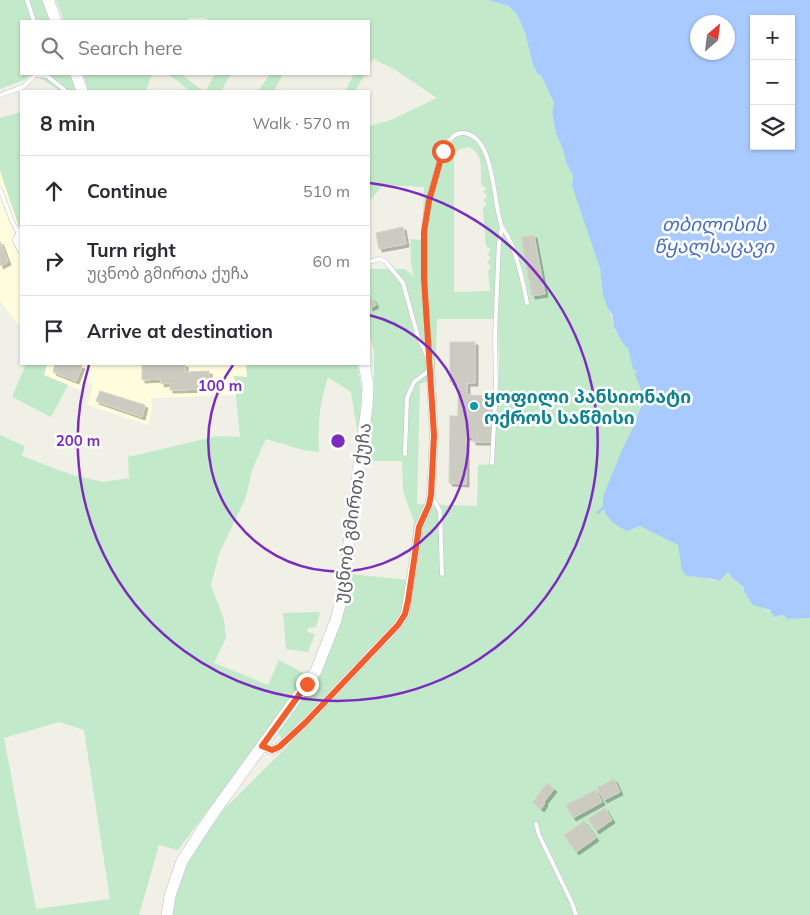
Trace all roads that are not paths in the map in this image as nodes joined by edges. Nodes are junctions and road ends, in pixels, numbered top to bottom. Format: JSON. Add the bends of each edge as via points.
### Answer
{"nodes":[{"id":1,"x":27,"y":0,"type":"edge"},
{"id":2,"x":48,"y":0,"type":"edge"},
{"id":3,"x":34,"y":20,"type":"edge"},
{"id":4,"x":56,"y":20,"type":"edge"},
{"id":5,"x":35,"y":75,"type":"edge"},
{"id":6,"x":42,"y":75,"type":"edge"},
{"id":7,"x":76,"y":75,"type":"edge"},
{"id":8,"x":65,"y":90,"type":"edge"},
{"id":9,"x":82,"y":90,"type":"edge"},
{"id":10,"x":1,"y":93,"type":"edge"},
{"id":11,"x":0,"y":189,"type":"edge"},
{"id":12,"x":502,"y":227,"type":"junction"},
{"id":13,"x":20,"y":233,"type":"edge"},
{"id":14,"x":20,"y":247,"type":"edge"},
{"id":15,"x":370,"y":262,"type":"edge"},
{"id":16,"x":527,"y":303,"type":"dead end"},
{"id":17,"x":364,"y":365,"type":"edge"},
{"id":18,"x":430,"y":366,"type":"junction"},
{"id":19,"x":405,"y":454,"type":"dead end"},
{"id":20,"x":492,"y":462,"type":"dead end"},
{"id":21,"x":431,"y":495,"type":"junction"},
{"id":22,"x":442,"y":574,"type":"dead end"},
{"id":23,"x":262,"y":746,"type":"junction"},
{"id":24,"x":536,"y":824,"type":"dead end"},
{"id":25,"x":168,"y":915,"type":"edge"},
{"id":26,"x":576,"y":915,"type":"edge"}],
"edges":[{"from":1,"to":3,"type":"lane"},
{"from":2,"to":4,"type":"main road"},
{"from":5,"to":10,"type":"lane","via":[[23,87]]},
{"from":6,"to":8,"type":"lane"},
{"from":7,"to":9,"type":"main road"},
{"from":11,"to":13,"type":"lane"},
{"from":12,"to":16,"type":"lane","via":[[522,278]]},
{"from":12,"to":18,"type":"lane","via":[[481,145],[468,134],[452,137],[443,151],[433,182],[424,232]]},
{"from":12,"to":20,"type":"lane"},
{"from":13,"to":14,"type":"street","via":[[17,240]]},
{"from":15,"to":18,"type":"lane","via":[[385,261],[403,283]]},
{"from":17,"to":23,"type":"main road","name":"უცნობ გმირთა ქუჩა","via":[[367,406],[336,620],[316,671]]},
{"from":18,"to":19,"type":"lane","via":[[414,382],[407,398]]},
{"from":18,"to":21,"type":"street","via":[[434,435]]},
{"from":21,"to":22,"type":"lane","via":[[440,510]]},
{"from":21,"to":23,"type":"street","via":[[419,527],[405,614],[398,625],[279,747],[272,750]]},
{"from":23,"to":25,"type":"main road","name":"უცნობ გმირთა ქუჩა","via":[[182,861],[170,896]]},
{"from":24,"to":26,"type":"lane"}]}
